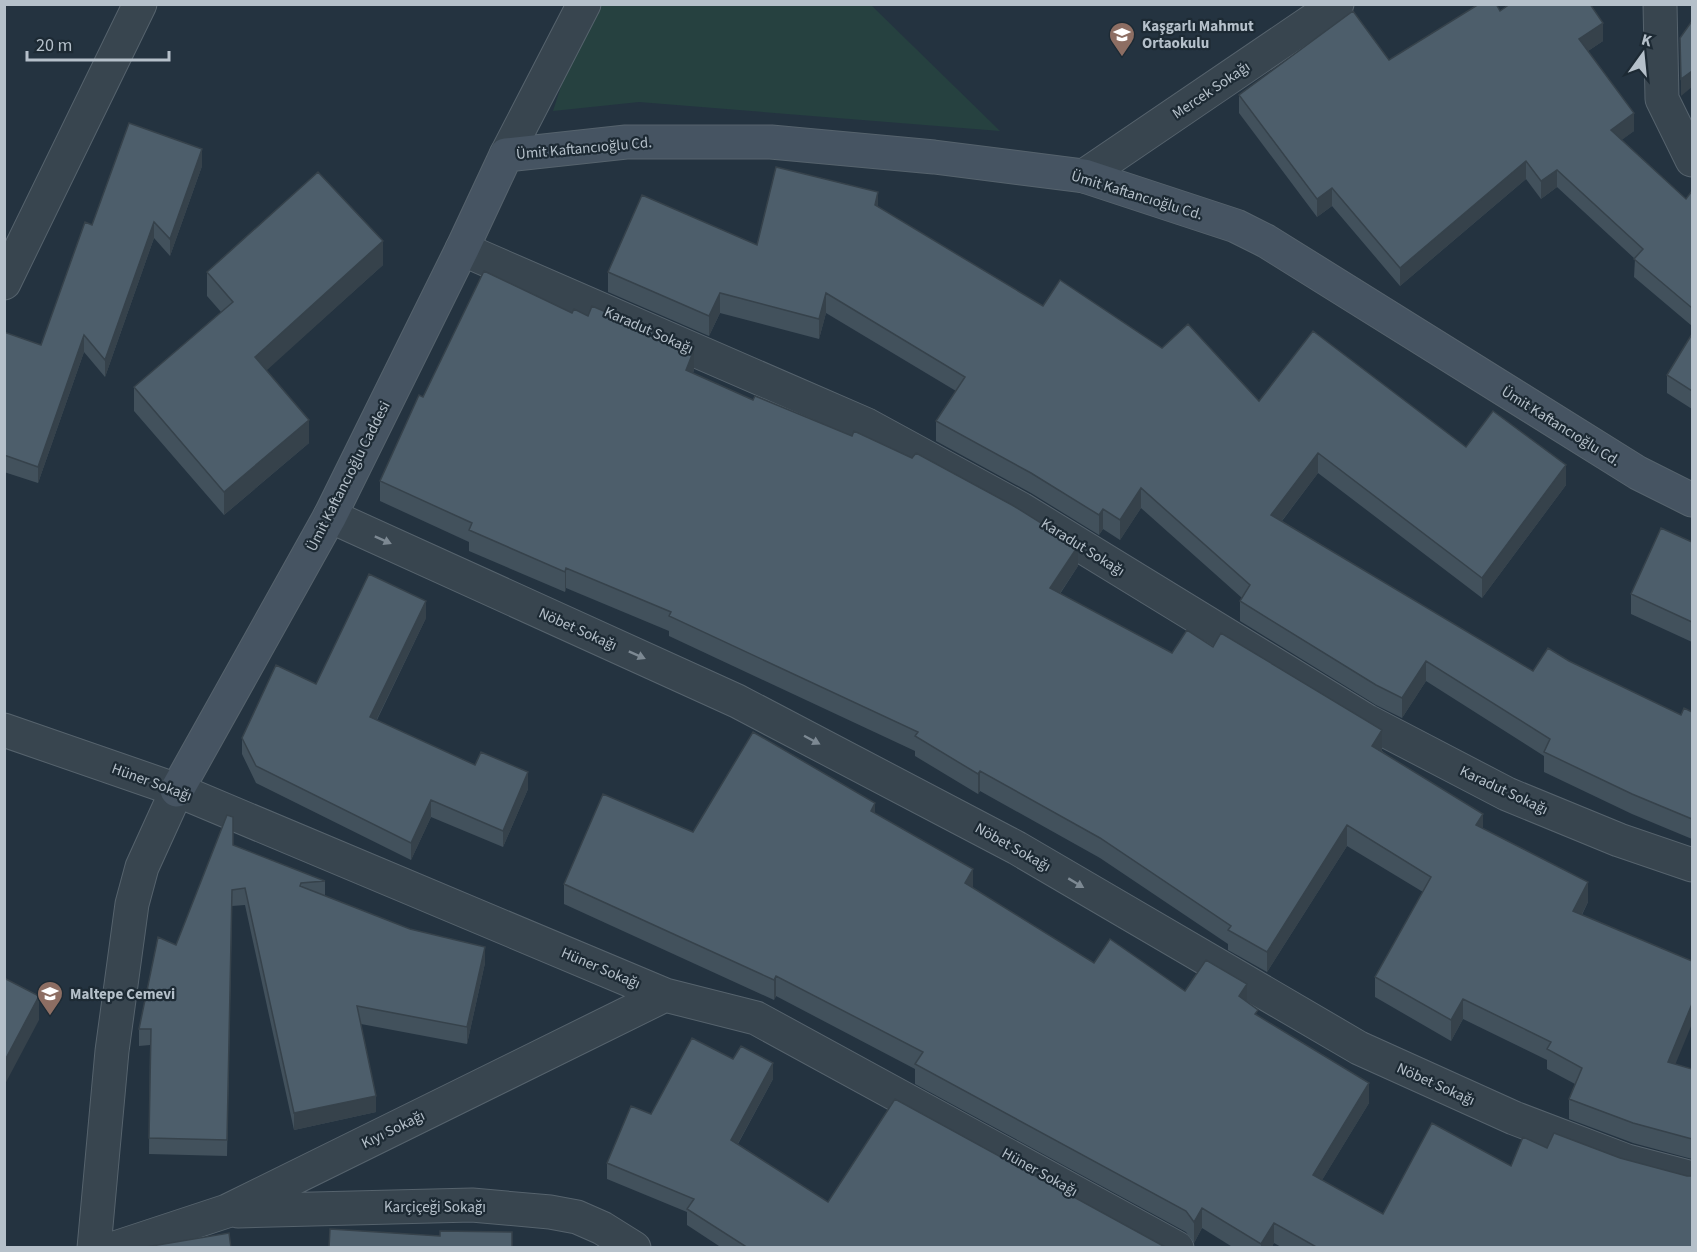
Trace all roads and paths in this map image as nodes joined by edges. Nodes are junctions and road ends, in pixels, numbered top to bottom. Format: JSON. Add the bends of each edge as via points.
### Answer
{"nodes":[{"id":1,"x":140,"y":4,"type":"edge"},
{"id":2,"x":584,"y":4,"type":"edge"},
{"id":3,"x":1337,"y":4,"type":"edge"},
{"id":4,"x":1660,"y":4,"type":"edge"},
{"id":5,"x":506,"y":155,"type":"junction"},
{"id":6,"x":1692,"y":159,"type":"edge"},
{"id":7,"x":1084,"y":176,"type":"junction"},
{"id":8,"x":462,"y":249,"type":"junction"},
{"id":9,"x":4,"y":283,"type":"edge"},
{"id":10,"x":1692,"y":500,"type":"edge"},
{"id":11,"x":330,"y":516,"type":"junction"},
{"id":12,"x":4,"y":730,"type":"edge"},
{"id":13,"x":177,"y":790,"type":"junction"},
{"id":14,"x":1692,"y":865,"type":"edge"},
{"id":15,"x":665,"y":995,"type":"junction"},
{"id":16,"x":1692,"y":1178,"type":"edge"},
{"id":17,"x":227,"y":1211,"type":"junction"},
{"id":18,"x":94,"y":1248,"type":"edge"},
{"id":19,"x":114,"y":1248,"type":"edge"},
{"id":20,"x":634,"y":1248,"type":"edge"},
{"id":21,"x":1177,"y":1248,"type":"edge"}],
"edges":[{"from":1,"to":9,"type":"street"},
{"from":2,"to":5,"type":"street"},
{"from":3,"to":7,"type":"street","name":"Mercek Sokağı"},
{"from":4,"to":6,"type":"street","via":[[1662,99]]},
{"from":5,"to":7,"type":"street","name":"Ümit Kaftancıoğlu Cd.","via":[[626,142],[771,142]]},
{"from":5,"to":8,"type":"street","name":"Ümit Kaftancıoğlu Caddesi"},
{"from":7,"to":10,"type":"street","name":"Ümit Kaftancıoğlu Cd.","via":[[1236,226],[1638,473]]},
{"from":8,"to":11,"type":"street","name":"Ümit Kaftancıoğlu Caddesi"},
{"from":8,"to":14,"type":"street","name":"Karadut Sokağı","via":[[867,425],[1021,508],[1367,721],[1507,794],[1618,840]]},
{"from":11,"to":13,"type":"street","name":"Ümit Kaftancıoğlu Caddesi"},
{"from":11,"to":16,"type":"street","name":"Nöbet Sokağı","one_way":true,"via":[[738,701],[1017,848],[1368,1052],[1514,1118],[1627,1161]]},
{"from":12,"to":13,"type":"street","name":"Hüner Sokağı"},
{"from":13,"to":15,"type":"street","name":"Hüner Sokağı"},
{"from":13,"to":18,"type":"street","via":[[142,867],[132,904],[112,1052]]},
{"from":15,"to":17,"type":"street","name":"Kıyı Sokağı"},
{"from":15,"to":21,"type":"street","name":"Hüner Sokağı","via":[[756,1018],[776,1027]]},
{"from":17,"to":19,"type":"street","name":"Kıyı Sokağı"},
{"from":17,"to":20,"type":"street","name":"Karçiçeği Sokağı","via":[[471,1205],[550,1212],[577,1217]]}]}
